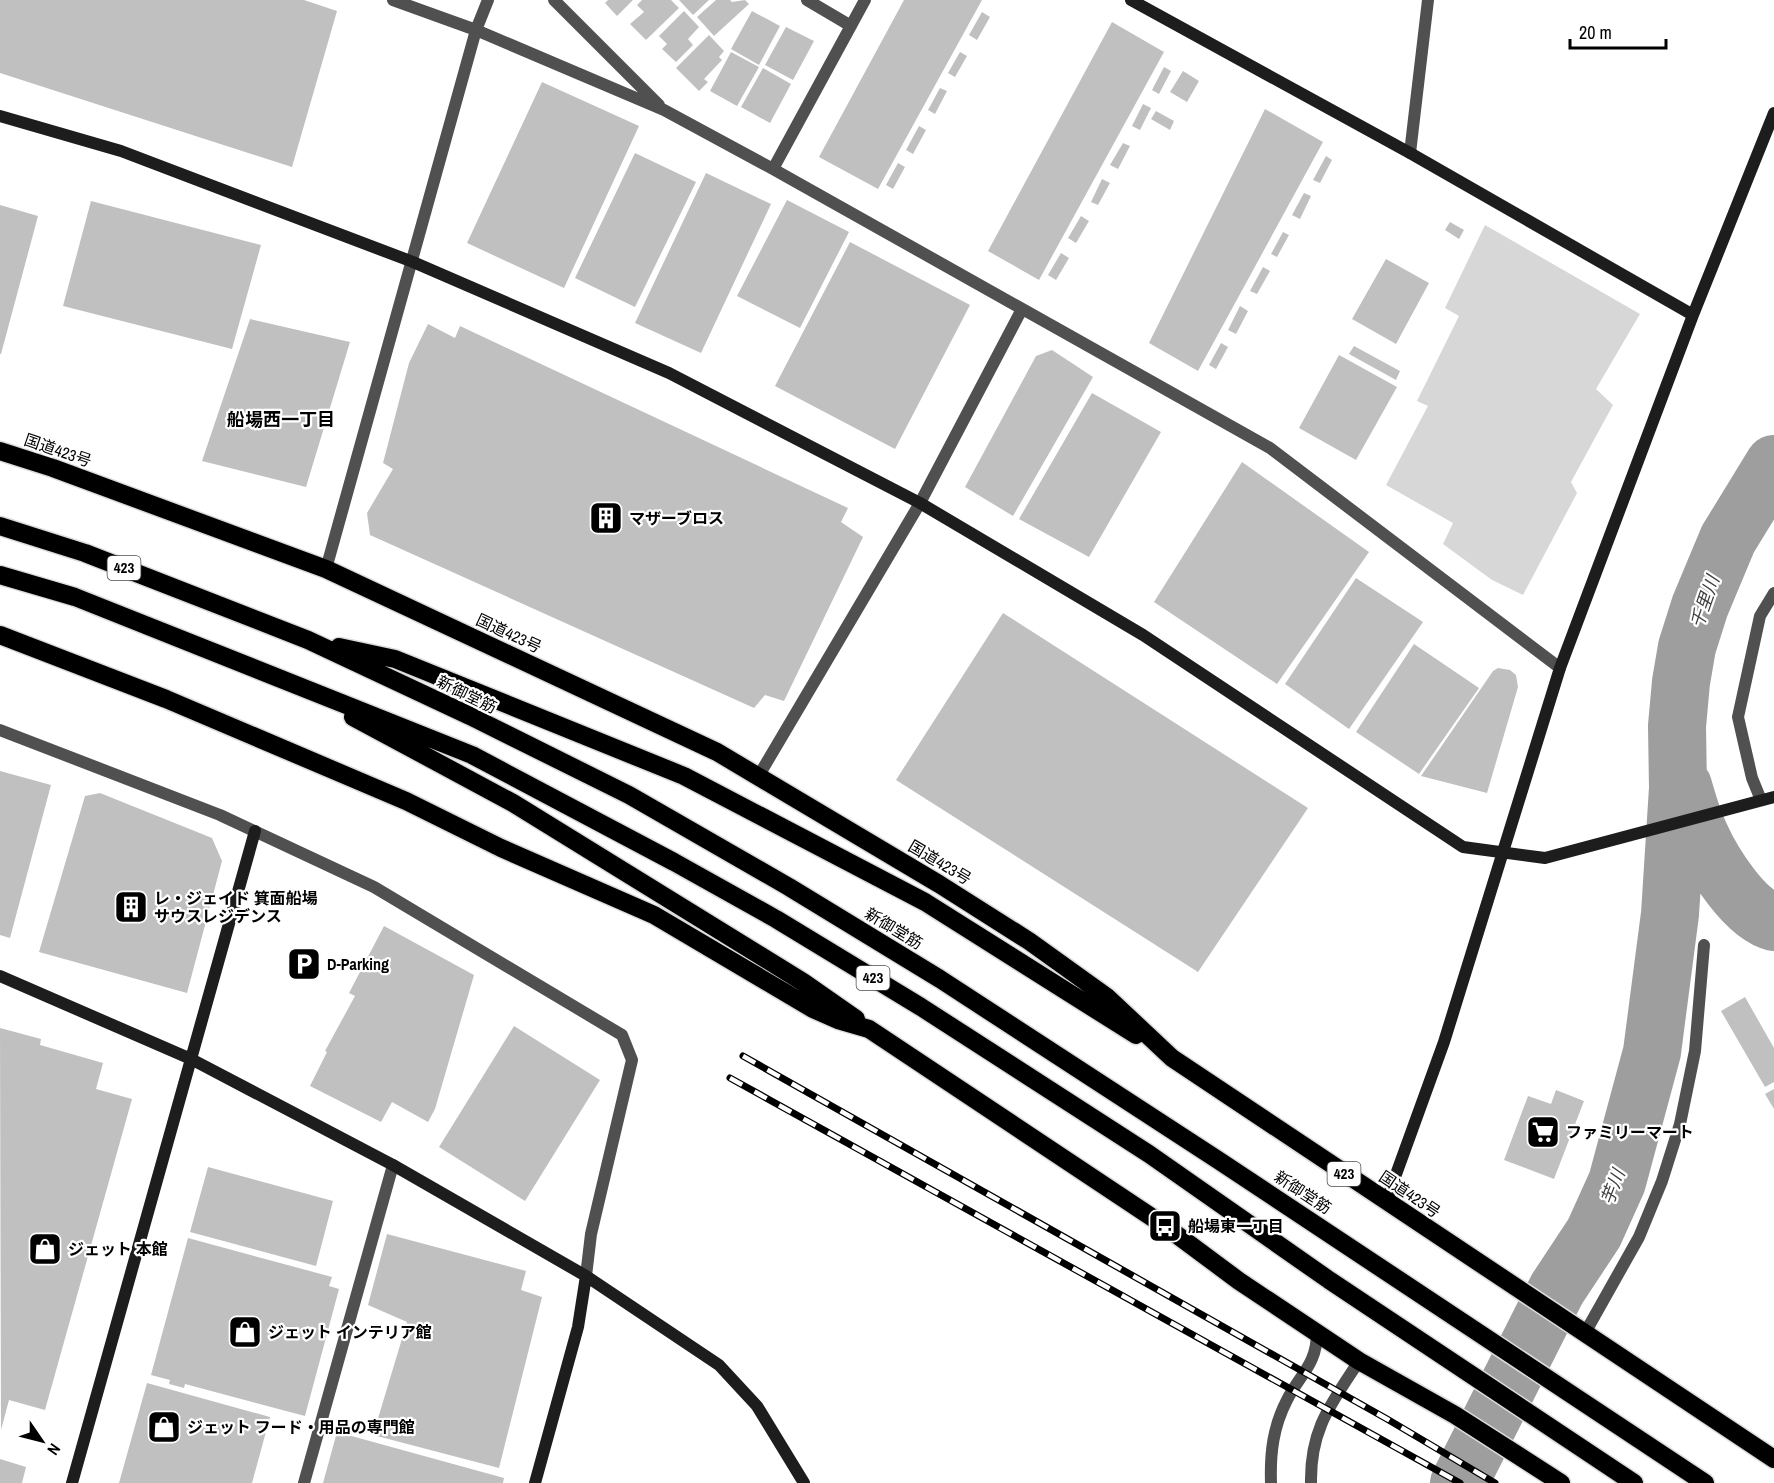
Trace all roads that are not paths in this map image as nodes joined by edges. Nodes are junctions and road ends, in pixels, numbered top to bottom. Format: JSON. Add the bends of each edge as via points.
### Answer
{"nodes":[{"id":1,"x":393,"y":0,"type":"edge"},
{"id":2,"x":488,"y":0,"type":"edge"},
{"id":3,"x":554,"y":0,"type":"edge"},
{"id":4,"x":807,"y":0,"type":"edge"},
{"id":5,"x":865,"y":0,"type":"edge"},
{"id":6,"x":1131,"y":0,"type":"edge"},
{"id":7,"x":1428,"y":0,"type":"edge"},
{"id":8,"x":851,"y":26,"type":"junction"},
{"id":9,"x":476,"y":30,"type":"junction"},
{"id":10,"x":664,"y":110,"type":"junction"},
{"id":11,"x":1774,"y":113,"type":"edge"},
{"id":12,"x":0,"y":116,"type":"edge"},
{"id":13,"x":1410,"y":153,"type":"junction"},
{"id":14,"x":773,"y":169,"type":"junction"},
{"id":15,"x":413,"y":262,"type":"junction"},
{"id":16,"x":1022,"y":309,"type":"junction"},
{"id":17,"x":1693,"y":315,"type":"junction"},
{"id":18,"x":0,"y":450,"type":"edge"},
{"id":19,"x":920,"y":503,"type":"junction"},
{"id":20,"x":0,"y":526,"type":"edge"},
{"id":21,"x":326,"y":569,"type":"junction"},
{"id":22,"x":0,"y":575,"type":"edge"},
{"id":23,"x":1774,"y":593,"type":"edge"},
{"id":24,"x":0,"y":636,"type":"edge"},
{"id":25,"x":308,"y":640,"type":"junction"},
{"id":26,"x":1560,"y":668,"type":"junction"},
{"id":27,"x":295,"y":685,"type":"junction"},
{"id":28,"x":0,"y":730,"type":"edge"},
{"id":29,"x":758,"y":777,"type":"junction"},
{"id":30,"x":1774,"y":797,"type":"edge"},
{"id":31,"x":1761,"y":800,"type":"junction"},
{"id":32,"x":255,"y":831,"type":"junction"},
{"id":33,"x":1503,"y":852,"type":"junction"},
{"id":34,"x":1704,"y":945,"type":"dead end"},
{"id":35,"x":0,"y":976,"type":"edge"},
{"id":36,"x":869,"y":1029,"type":"junction"},
{"id":37,"x":1172,"y":1058,"type":"junction"},
{"id":38,"x":191,"y":1059,"type":"junction"},
{"id":39,"x":393,"y":1165,"type":"junction"},
{"id":40,"x":1386,"y":1202,"type":"junction"},
{"id":41,"x":586,"y":1276,"type":"junction"},
{"id":42,"x":1581,"y":1330,"type":"junction"},
{"id":43,"x":1317,"y":1332,"type":"junction"},
{"id":44,"x":1359,"y":1361,"type":"junction"},
{"id":45,"x":1774,"y":1460,"type":"edge"},
{"id":46,"x":72,"y":1483,"type":"edge"},
{"id":47,"x":304,"y":1483,"type":"edge"},
{"id":48,"x":535,"y":1483,"type":"edge"},
{"id":49,"x":804,"y":1483,"type":"edge"},
{"id":50,"x":1271,"y":1483,"type":"edge"},
{"id":51,"x":1311,"y":1483,"type":"edge"},
{"id":52,"x":1561,"y":1483,"type":"edge"},
{"id":53,"x":1634,"y":1483,"type":"edge"},
{"id":54,"x":1705,"y":1483,"type":"edge"}],
"edges":[{"from":1,"to":9,"type":"street"},
{"from":2,"to":9,"type":"street"},
{"from":3,"to":10,"type":"street"},
{"from":4,"to":8,"type":"street"},
{"from":5,"to":8,"type":"street"},
{"from":6,"to":13,"type":"street"},
{"from":7,"to":13,"type":"street"},
{"from":8,"to":14,"type":"street"},
{"from":9,"to":10,"type":"street"},
{"from":9,"to":15,"type":"street"},
{"from":10,"to":14,"type":"street"},
{"from":11,"to":17,"type":"street"},
{"from":12,"to":15,"type":"street","via":[[121,151]]},
{"from":13,"to":17,"type":"street"},
{"from":14,"to":16,"type":"street"},
{"from":15,"to":19,"type":"street","via":[[669,373]]},
{"from":15,"to":21,"type":"street"},
{"from":16,"to":19,"type":"street"},
{"from":16,"to":26,"type":"street","via":[[1270,448]]},
{"from":17,"to":26,"type":"street"},
{"from":18,"to":21,"type":"highway","name":"国道423号","number":"423"},
{"from":19,"to":29,"type":"street"},
{"from":19,"to":33,"type":"street","via":[[1143,635],[1463,847]]},
{"from":20,"to":25,"type":"highway","name":"新御堂筋","number":"423","via":[[85,553]]},
{"from":21,"to":29,"type":"highway","name":"国道423号","number":"423","via":[[717,752]]},
{"from":22,"to":27,"type":"highway","number":"423","via":[[75,597]]},
{"from":23,"to":31,"type":"street","via":[[1760,616],[1738,717]]},
{"from":24,"to":36,"type":"highway","via":[[166,699],[406,801],[501,848],[654,915],[813,1009]]},
{"from":25,"to":37,"type":"highway","via":[[395,659],[684,776],[925,902]]},
{"from":25,"to":54,"type":"highway","name":"新御堂筋","number":"423","via":[[629,795],[789,887],[940,979]]},
{"from":26,"to":33,"type":"street"},
{"from":27,"to":36,"type":"highway","via":[[513,803],[803,982]]},
{"from":27,"to":53,"type":"highway","number":"423","via":[[472,754],[776,919],[1149,1154],[1329,1280]]},
{"from":28,"to":32,"type":"street"},
{"from":29,"to":37,"type":"highway","name":"国道423号","number":"423","via":[[1029,941],[1107,997]]},
{"from":30,"to":31,"type":"street"},
{"from":31,"to":33,"type":"street","via":[[1545,858]]},
{"from":32,"to":38,"type":"street"},
{"from":32,"to":41,"type":"street","via":[[374,887],[622,1035],[632,1060],[591,1234]]},
{"from":33,"to":40,"type":"street","via":[[1444,1042]]},
{"from":34,"to":42,"type":"street","via":[[1695,1051],[1680,1124],[1662,1181],[1639,1238]]},
{"from":35,"to":38,"type":"street"},
{"from":36,"to":43,"type":"highway"},
{"from":37,"to":40,"type":"highway","name":"国道423号","number":"423"},
{"from":38,"to":39,"type":"street"},
{"from":38,"to":46,"type":"street"},
{"from":39,"to":41,"type":"street"},
{"from":39,"to":47,"type":"street"},
{"from":40,"to":42,"type":"highway","name":"国道423号","number":"423"},
{"from":41,"to":48,"type":"street","via":[[578,1327]]},
{"from":41,"to":49,"type":"street","via":[[719,1365],[757,1406]]},
{"from":42,"to":45,"type":"highway","name":"国道423号","number":"423"},
{"from":43,"to":44,"type":"highway"},
{"from":43,"to":50,"type":"street","via":[[1315,1355],[1288,1396],[1274,1433]]},
{"from":44,"to":51,"type":"street","via":[[1319,1428],[1313,1448]]},
{"from":44,"to":52,"type":"highway","via":[[1455,1415]]}]}
